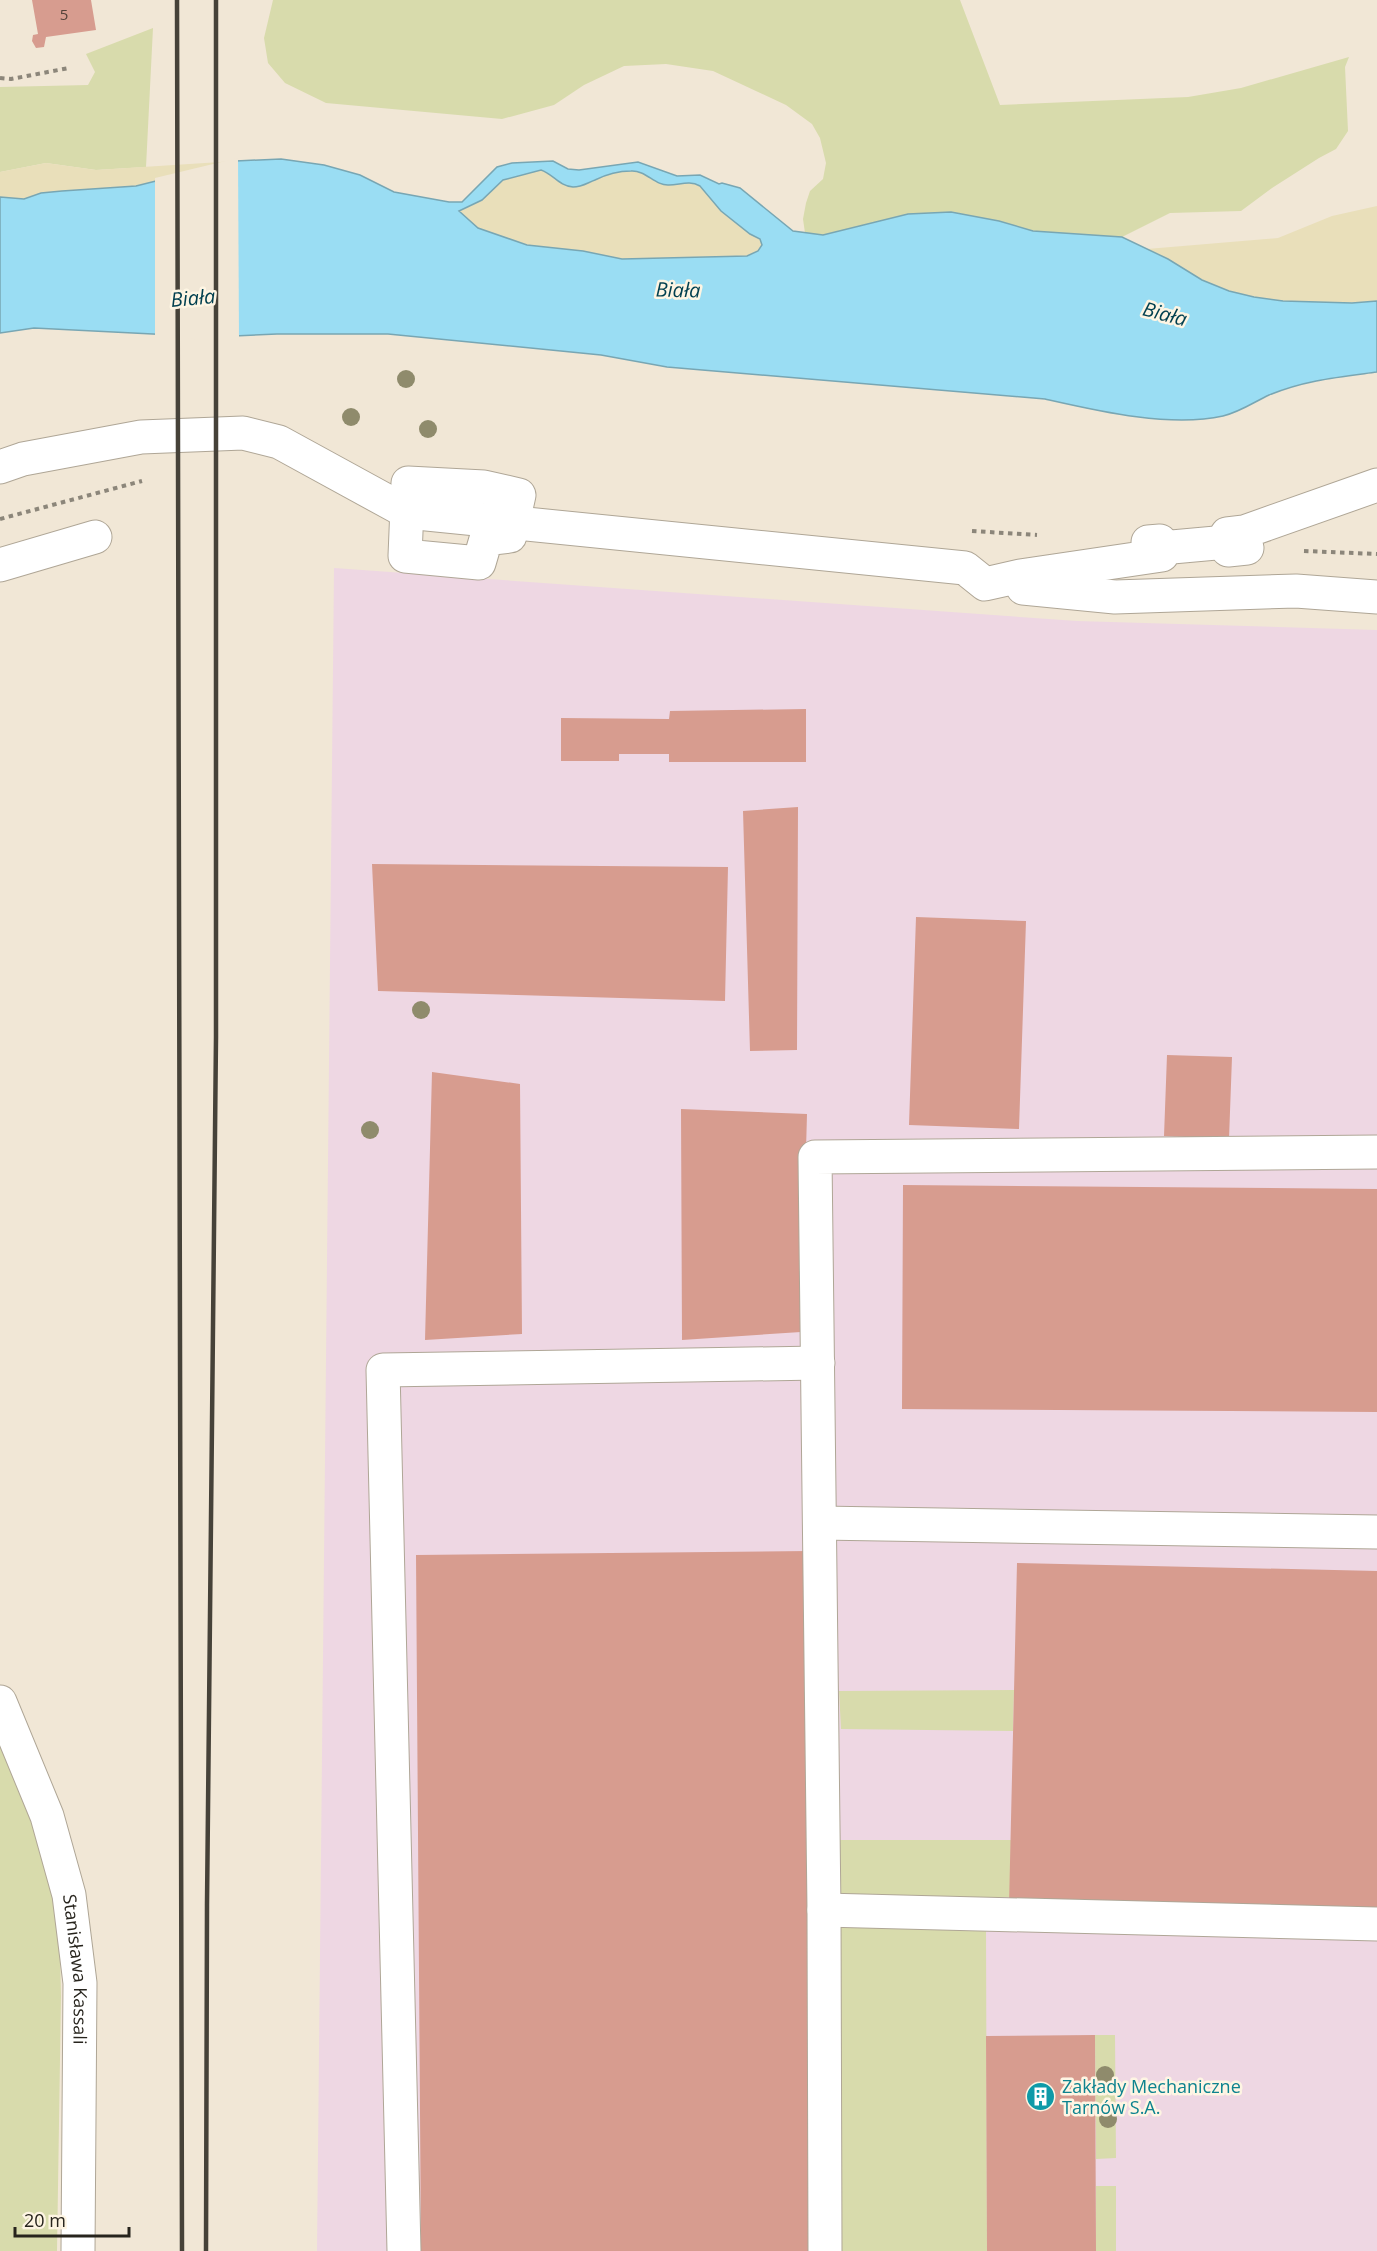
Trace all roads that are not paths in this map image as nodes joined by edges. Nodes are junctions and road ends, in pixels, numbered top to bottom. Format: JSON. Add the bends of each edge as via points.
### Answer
{"nodes":[{"id":1,"x":0,"y":467,"type":"edge"},
{"id":2,"x":1377,"y":485,"type":"edge"},
{"id":3,"x":406,"y":512,"type":"junction"},
{"id":4,"x":513,"y":524,"type":"junction"},
{"id":5,"x":95,"y":537,"type":"dead end"},
{"id":6,"x":0,"y":565,"type":"edge"},
{"id":7,"x":985,"y":584,"type":"junction"},
{"id":8,"x":1377,"y":597,"type":"edge"},
{"id":9,"x":1377,"y":1152,"type":"edge"},
{"id":10,"x":818,"y":1363,"type":"junction"},
{"id":11,"x":820,"y":1523,"type":"junction"},
{"id":12,"x":1377,"y":1532,"type":"edge"},
{"id":13,"x":0,"y":1702,"type":"edge"},
{"id":14,"x":824,"y":1910,"type":"junction"},
{"id":15,"x":1377,"y":1924,"type":"edge"},
{"id":16,"x":78,"y":2251,"type":"edge"},
{"id":17,"x":404,"y":2251,"type":"edge"},
{"id":18,"x":825,"y":2251,"type":"edge"}],
"edges":[{"from":1,"to":3,"type":"street","via":[[23,459],[141,437],[243,433],[279,442]]},
{"from":2,"to":7,"type":"street","via":[[1244,532],[1227,534],[1237,545],[1155,545],[1162,555]]},
{"from":3,"to":4,"type":"street"},
{"from":3,"to":4,"type":"street","via":[[405,556],[479,563],[486,539],[510,536]]},
{"from":4,"to":7,"type":"street","via":[[965,568]]},
{"from":5,"to":6,"type":"street"},
{"from":7,"to":8,"type":"street","via":[[1114,597],[1296,591]]},
{"from":9,"to":10,"type":"street","via":[[816,1156]]},
{"from":10,"to":11,"type":"street"},
{"from":10,"to":17,"type":"street","via":[[383,1370]]},
{"from":11,"to":12,"type":"street"},
{"from":11,"to":14,"type":"street"},
{"from":13,"to":16,"type":"street","name":"Stanisława Kassali","via":[[46,1816],[69,1895],[80,1983]]},
{"from":14,"to":15,"type":"street"},
{"from":14,"to":18,"type":"street"}]}
